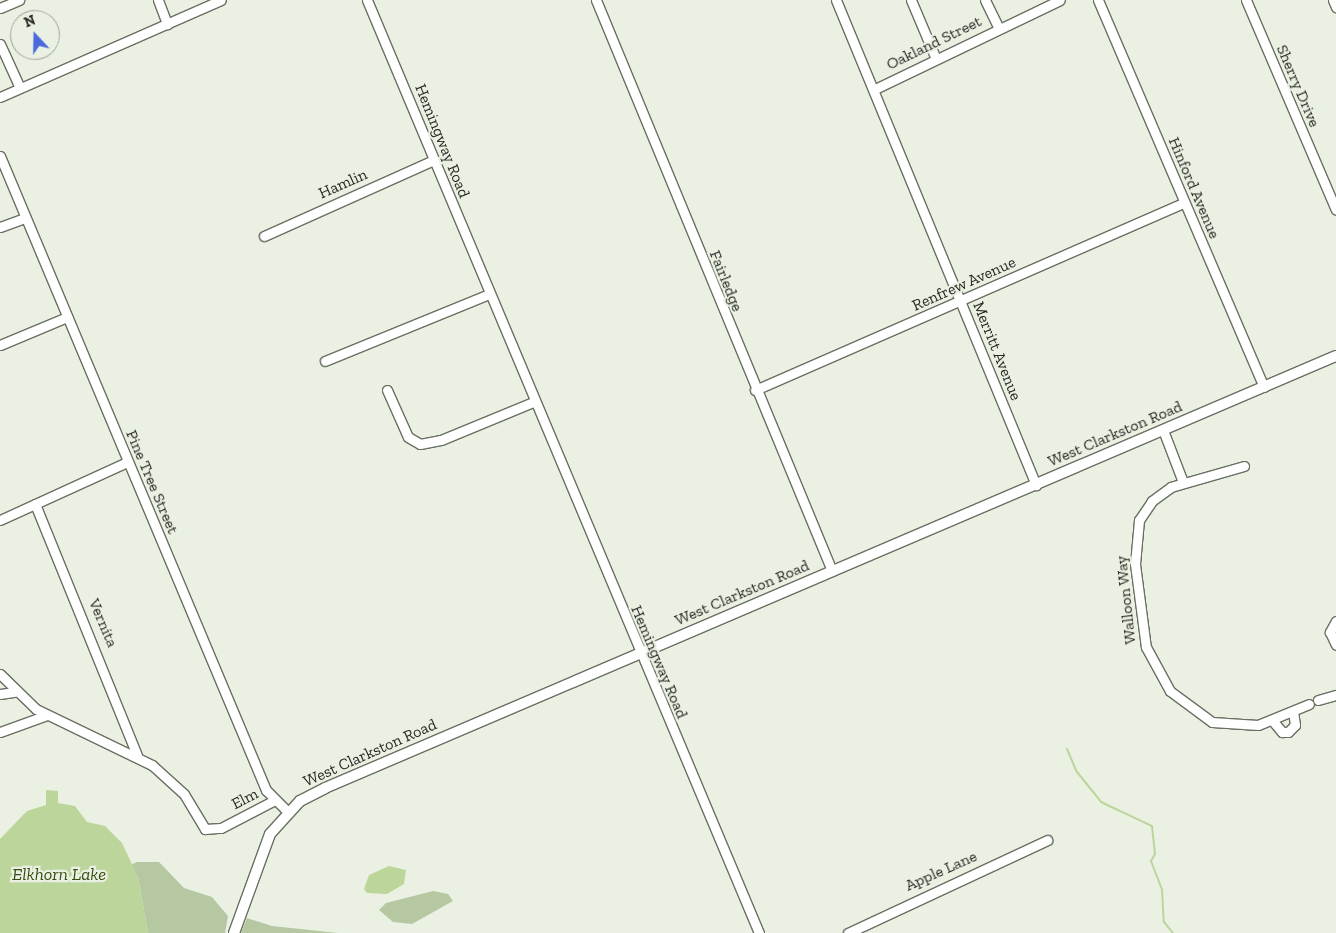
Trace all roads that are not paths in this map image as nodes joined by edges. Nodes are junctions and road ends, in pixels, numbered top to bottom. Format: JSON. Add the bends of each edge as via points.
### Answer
{"nodes":[{"id":1,"x":19,"y":0,"type":"edge"},
{"id":2,"x":158,"y":0,"type":"edge"},
{"id":3,"x":221,"y":0,"type":"edge"},
{"id":4,"x":367,"y":0,"type":"edge"},
{"id":5,"x":596,"y":0,"type":"edge"},
{"id":6,"x":836,"y":0,"type":"edge"},
{"id":7,"x":911,"y":0,"type":"edge"},
{"id":8,"x":985,"y":0,"type":"edge"},
{"id":9,"x":1060,"y":0,"type":"edge"},
{"id":10,"x":1098,"y":0,"type":"edge"},
{"id":11,"x":1246,"y":0,"type":"edge"},
{"id":12,"x":1333,"y":0,"type":"edge"},
{"id":13,"x":1336,"y":7,"type":"edge"},
{"id":14,"x":0,"y":8,"type":"edge"},
{"id":15,"x":167,"y":24,"type":"junction"},
{"id":16,"x":999,"y":28,"type":"junction"},
{"id":17,"x":0,"y":44,"type":"edge"},
{"id":18,"x":936,"y":59,"type":"junction"},
{"id":19,"x":20,"y":88,"type":"junction"},
{"id":20,"x":875,"y":89,"type":"junction"},
{"id":21,"x":0,"y":97,"type":"edge"},
{"id":22,"x":0,"y":156,"type":"edge"},
{"id":23,"x":434,"y":160,"type":"junction"},
{"id":24,"x":1184,"y":203,"type":"junction"},
{"id":25,"x":1336,"y":210,"type":"edge"},
{"id":26,"x":25,"y":218,"type":"junction"},
{"id":27,"x":0,"y":227,"type":"edge"},
{"id":28,"x":264,"y":236,"type":"dead end"},
{"id":29,"x":488,"y":294,"type":"junction"},
{"id":30,"x":960,"y":301,"type":"junction"},
{"id":31,"x":67,"y":317,"type":"junction"},
{"id":32,"x":0,"y":345,"type":"edge"},
{"id":33,"x":1335,"y":359,"type":"edge"},
{"id":34,"x":325,"y":361,"type":"dead end"},
{"id":35,"x":1264,"y":387,"type":"junction"},
{"id":36,"x":387,"y":390,"type":"dead end"},
{"id":37,"x":754,"y":390,"type":"junction"},
{"id":38,"x":533,"y":402,"type":"junction"},
{"id":39,"x":1163,"y":430,"type":"junction"},
{"id":40,"x":127,"y":462,"type":"junction"},
{"id":41,"x":1244,"y":466,"type":"dead end"},
{"id":42,"x":1184,"y":482,"type":"junction"},
{"id":43,"x":1036,"y":485,"type":"junction"},
{"id":44,"x":35,"y":504,"type":"junction"},
{"id":45,"x":0,"y":520,"type":"edge"},
{"id":46,"x":832,"y":572,"type":"junction"},
{"id":47,"x":1336,"y":621,"type":"edge"},
{"id":48,"x":1336,"y":645,"type":"edge"},
{"id":49,"x":639,"y":653,"type":"junction"},
{"id":50,"x":0,"y":674,"type":"edge"},
{"id":51,"x":15,"y":692,"type":"junction"},
{"id":52,"x":0,"y":694,"type":"edge"},
{"id":53,"x":1336,"y":695,"type":"edge"},
{"id":54,"x":1293,"y":711,"type":"junction"},
{"id":55,"x":47,"y":715,"type":"junction"},
{"id":56,"x":1272,"y":720,"type":"junction"},
{"id":57,"x":0,"y":732,"type":"edge"},
{"id":58,"x":138,"y":755,"type":"junction"},
{"id":59,"x":273,"y":801,"type":"junction"},
{"id":60,"x":288,"y":812,"type":"junction"},
{"id":61,"x":1047,"y":840,"type":"dead end"},
{"id":62,"x":234,"y":933,"type":"edge"},
{"id":63,"x":759,"y":933,"type":"edge"},
{"id":64,"x":848,"y":933,"type":"edge"}],
"edges":[{"from":1,"to":14,"type":"street"},
{"from":2,"to":15,"type":"street"},
{"from":3,"to":15,"type":"street"},
{"from":4,"to":23,"type":"street","name":"Hemingway Road"},
{"from":5,"to":37,"type":"street","name":"Fairledge"},
{"from":6,"to":20,"type":"street","name":"Merritt Avenue"},
{"from":7,"to":18,"type":"street"},
{"from":8,"to":16,"type":"street"},
{"from":9,"to":16,"type":"street","name":"Oakland Street"},
{"from":10,"to":24,"type":"street","name":"Hinford Avenue"},
{"from":11,"to":25,"type":"street","name":"Sherry Drive"},
{"from":12,"to":13,"type":"street"},
{"from":15,"to":19,"type":"street"},
{"from":16,"to":18,"type":"street","name":"Oakland Street"},
{"from":17,"to":19,"type":"street"},
{"from":18,"to":20,"type":"street","name":"Oakland Street"},
{"from":19,"to":21,"type":"street"},
{"from":20,"to":30,"type":"street","name":"Merritt Avenue"},
{"from":22,"to":26,"type":"street","name":"Pine Tree Street"},
{"from":23,"to":28,"type":"street","name":"Hamlin"},
{"from":23,"to":29,"type":"street","name":"Hemingway Road"},
{"from":24,"to":30,"type":"street","name":"Renfrew Avenue"},
{"from":24,"to":35,"type":"street","name":"Hinford Avenue"},
{"from":26,"to":27,"type":"street"},
{"from":26,"to":31,"type":"street","name":"Pine Tree Street"},
{"from":29,"to":34,"type":"street"},
{"from":29,"to":38,"type":"street","name":"Hemingway Road"},
{"from":30,"to":37,"type":"street","name":"Renfrew Avenue"},
{"from":30,"to":43,"type":"street","name":"Merritt Avenue"},
{"from":31,"to":32,"type":"street"},
{"from":31,"to":40,"type":"street","name":"Pine Tree Street"},
{"from":33,"to":35,"type":"main road","name":"West Clarkston Road"},
{"from":35,"to":39,"type":"main road","name":"West Clarkston Road"},
{"from":36,"to":38,"type":"street","via":[[408,437],[420,444],[464,432]]},
{"from":37,"to":46,"type":"street","name":"Fairledge"},
{"from":38,"to":49,"type":"street","name":"Hemingway Road"},
{"from":39,"to":42,"type":"street"},
{"from":39,"to":43,"type":"main road","name":"West Clarkston Road"},
{"from":40,"to":44,"type":"street"},
{"from":40,"to":59,"type":"street","name":"Pine Tree Street"},
{"from":41,"to":42,"type":"street","name":"Walloon Way"},
{"from":42,"to":56,"type":"street","name":"Walloon Way","via":[[1152,501],[1136,530],[1135,564],[1146,647],[1170,691],[1201,716],[1228,726]]},
{"from":43,"to":46,"type":"main road","name":"West Clarkston Road"},
{"from":44,"to":45,"type":"street"},
{"from":44,"to":58,"type":"street","name":"Vernita"},
{"from":46,"to":49,"type":"main road","name":"West Clarkston Road"},
{"from":47,"to":48,"type":"street","via":[[1330,632]]},
{"from":49,"to":60,"type":"main road","name":"West Clarkston Road","via":[[325,788]]},
{"from":49,"to":63,"type":"street","name":"Hemingway Road"},
{"from":50,"to":51,"type":"street"},
{"from":51,"to":52,"type":"street"},
{"from":51,"to":55,"type":"street"},
{"from":53,"to":54,"type":"street","name":"Walloon Way"},
{"from":54,"to":56,"type":"street","name":"Walloon Way"},
{"from":54,"to":56,"type":"street","via":[[1295,725],[1288,732],[1282,732]]},
{"from":55,"to":57,"type":"street"},
{"from":55,"to":58,"type":"street"},
{"from":58,"to":59,"type":"street","name":"Elm","via":[[184,794],[205,829],[231,823]]},
{"from":59,"to":60,"type":"street"},
{"from":60,"to":62,"type":"main road","name":"West Clarkston Road","via":[[260,854]]},
{"from":61,"to":64,"type":"street","name":"Apple Lane"}]}
